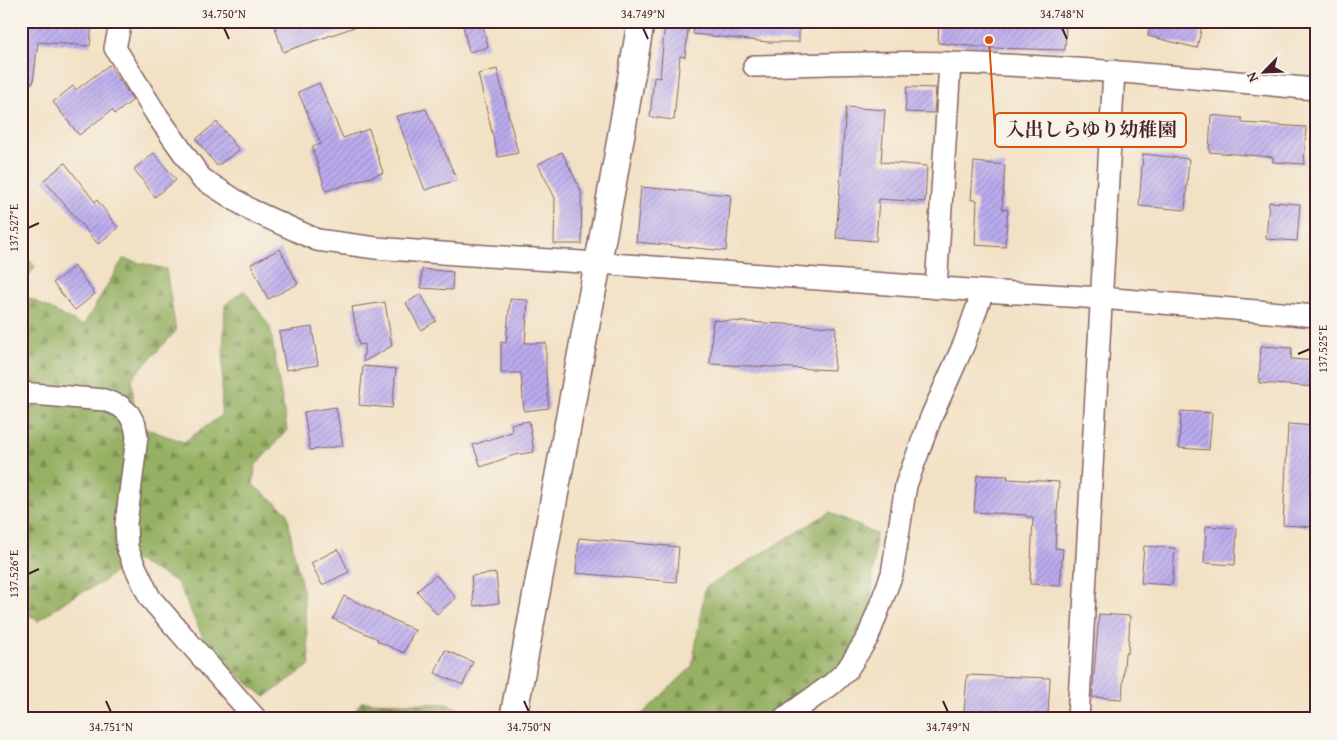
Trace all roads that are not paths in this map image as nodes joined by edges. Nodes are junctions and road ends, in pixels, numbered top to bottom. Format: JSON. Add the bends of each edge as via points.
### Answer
{"nodes":[{"id":1,"x":121,"y":21,"type":"edge"},
{"id":2,"x":641,"y":21,"type":"edge"},
{"id":3,"x":950,"y":63,"type":"junction"},
{"id":4,"x":754,"y":66,"type":"dead end"},
{"id":5,"x":1114,"y":71,"type":"junction"},
{"id":6,"x":1316,"y":89,"type":"edge"},
{"id":7,"x":598,"y":263,"type":"junction"},
{"id":8,"x":936,"y":288,"type":"junction"},
{"id":9,"x":983,"y":292,"type":"junction"},
{"id":10,"x":1101,"y":298,"type":"junction"},
{"id":11,"x":1316,"y":316,"type":"edge"},
{"id":12,"x":21,"y":393,"type":"edge"},
{"id":13,"x":256,"y":719,"type":"edge"},
{"id":14,"x":513,"y":719,"type":"edge"},
{"id":15,"x":783,"y":719,"type":"edge"},
{"id":16,"x":1078,"y":719,"type":"edge"}],
"edges":[{"from":1,"to":7,"type":"street","via":[[115,48],[156,114],[202,178],[251,210],[318,240],[445,254]]},
{"from":2,"to":7,"type":"street"},
{"from":3,"to":4,"type":"street"},
{"from":3,"to":5,"type":"street"},
{"from":3,"to":8,"type":"street"},
{"from":5,"to":6,"type":"street"},
{"from":5,"to":10,"type":"street"},
{"from":7,"to":8,"type":"street"},
{"from":7,"to":14,"type":"street"},
{"from":8,"to":9,"type":"street"},
{"from":9,"to":10,"type":"street"},
{"from":9,"to":15,"type":"street","via":[[906,485],[892,574],[868,637],[847,670]]},
{"from":10,"to":11,"type":"street"},
{"from":10,"to":16,"type":"street"},
{"from":12,"to":13,"type":"street","via":[[104,400],[120,406],[129,414],[137,437],[126,524],[131,558],[150,598]]}]}
